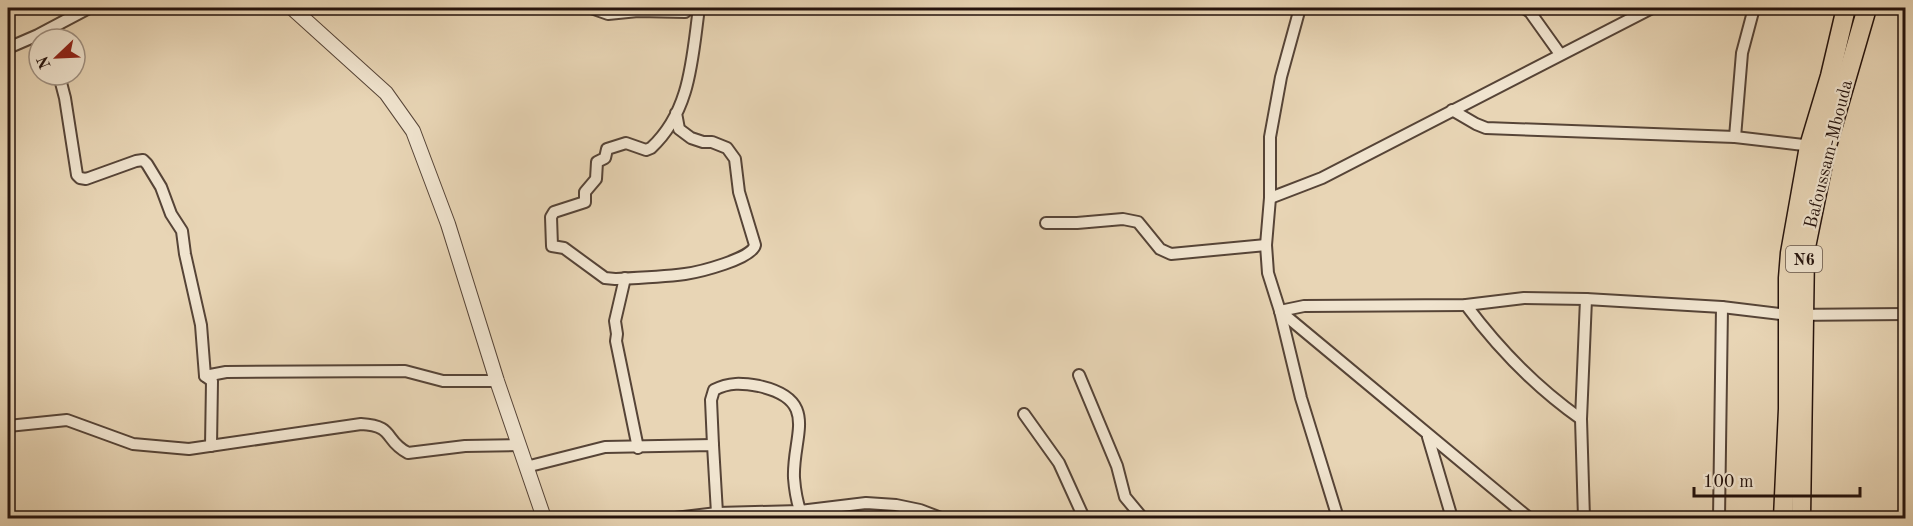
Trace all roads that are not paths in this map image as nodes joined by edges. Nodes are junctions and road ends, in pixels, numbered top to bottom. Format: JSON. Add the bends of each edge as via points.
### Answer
{"nodes":[{"id":1,"x":88,"y":8,"type":"edge"},
{"id":2,"x":292,"y":8,"type":"edge"},
{"id":3,"x":591,"y":8,"type":"edge"},
{"id":4,"x":690,"y":8,"type":"edge"},
{"id":5,"x":699,"y":8,"type":"edge"},
{"id":6,"x":1300,"y":8,"type":"edge"},
{"id":7,"x":1652,"y":8,"type":"edge"},
{"id":8,"x":1754,"y":8,"type":"edge"},
{"id":9,"x":1846,"y":8,"type":"edge"},
{"id":10,"x":1867,"y":8,"type":"edge"},
{"id":11,"x":1529,"y":9,"type":"edge"},
{"id":12,"x":57,"y":27,"type":"edge"},
{"id":13,"x":27,"y":42,"type":"edge"},
{"id":14,"x":8,"y":48,"type":"edge"},
{"id":15,"x":1560,"y":54,"type":"junction"},
{"id":16,"x":62,"y":87,"type":"edge"},
{"id":17,"x":1452,"y":110,"type":"junction"},
{"id":18,"x":676,"y":113,"type":"junction"},
{"id":19,"x":1735,"y":137,"type":"junction"},
{"id":20,"x":1818,"y":147,"type":"junction"},
{"id":21,"x":1270,"y":198,"type":"junction"},
{"id":22,"x":1046,"y":224,"type":"dead end"},
{"id":23,"x":1266,"y":245,"type":"junction"},
{"id":24,"x":625,"y":278,"type":"junction"},
{"id":25,"x":1586,"y":299,"type":"junction"},
{"id":26,"x":1466,"y":305,"type":"junction"},
{"id":27,"x":1722,"y":307,"type":"junction"},
{"id":28,"x":1280,"y":310,"type":"junction"},
{"id":29,"x":1796,"y":314,"type":"junction"},
{"id":30,"x":1905,"y":314,"type":"edge"},
{"id":31,"x":1079,"y":375,"type":"dead end"},
{"id":32,"x":205,"y":376,"type":"junction"},
{"id":33,"x":497,"y":381,"type":"junction"},
{"id":34,"x":1023,"y":414,"type":"dead end"},
{"id":35,"x":1581,"y":419,"type":"junction"},
{"id":36,"x":8,"y":426,"type":"edge"},
{"id":37,"x":1428,"y":436,"type":"junction"},
{"id":38,"x":519,"y":445,"type":"junction"},
{"id":39,"x":713,"y":445,"type":"junction"},
{"id":40,"x":211,"y":446,"type":"junction"},
{"id":41,"x":638,"y":448,"type":"junction"},
{"id":42,"x":526,"y":467,"type":"junction"},
{"id":43,"x":802,"y":515,"type":"edge"},
{"id":44,"x":715,"y":516,"type":"edge"},
{"id":45,"x":544,"y":519,"type":"edge"},
{"id":46,"x":675,"y":519,"type":"edge"},
{"id":47,"x":941,"y":519,"type":"edge"},
{"id":48,"x":1084,"y":519,"type":"edge"},
{"id":49,"x":1140,"y":519,"type":"edge"},
{"id":50,"x":1338,"y":519,"type":"edge"},
{"id":51,"x":1452,"y":519,"type":"edge"},
{"id":52,"x":1528,"y":519,"type":"edge"},
{"id":53,"x":1584,"y":519,"type":"edge"},
{"id":54,"x":1719,"y":519,"type":"edge"},
{"id":55,"x":1784,"y":519,"type":"edge"},
{"id":56,"x":1801,"y":519,"type":"edge"}],
"edges":[{"from":1,"to":12,"type":"street"},
{"from":2,"to":33,"type":"street","via":[[386,93],[413,131],[448,224]]},
{"from":3,"to":4,"type":"street","via":[[608,14],[685,12]]},
{"from":5,"to":18,"type":"street","via":[[686,94]]},
{"from":6,"to":21,"type":"street","via":[[1281,76],[1270,137]]},
{"from":7,"to":15,"type":"street"},
{"from":8,"to":19,"type":"street","via":[[1742,53]]},
{"from":9,"to":20,"type":"highway","name":"Bafoussam-Mbouda","number":"N6"},
{"from":10,"to":20,"type":"highway","name":"Bafoussam-Mbouda","number":"N6"},
{"from":11,"to":15,"type":"street"},
{"from":13,"to":14,"type":"street"},
{"from":15,"to":17,"type":"street"},
{"from":16,"to":32,"type":"street","via":[[77,175],[86,179],[143,160],[161,187],[182,231],[201,325]]},
{"from":17,"to":19,"type":"street","via":[[1486,128]]},
{"from":17,"to":21,"type":"street","via":[[1322,178]]},
{"from":18,"to":24,"type":"street","via":[[651,148],[626,143],[607,148],[605,158],[597,162],[596,179],[585,192],[585,202],[558,210],[551,217],[552,246],[564,248],[605,278]]},
{"from":18,"to":24,"type":"street","via":[[679,129],[690,138],[727,148],[735,159],[754,249],[726,263],[686,274]]},
{"from":19,"to":20,"type":"street"},
{"from":20,"to":29,"type":"highway","name":"Bafoussam-Mbouda","number":"N6","via":[[1790,253],[1788,278]]},
{"from":21,"to":23,"type":"street"},
{"from":22,"to":23,"type":"street","via":[[1101,219],[1138,222],[1160,249],[1171,254]]},
{"from":23,"to":28,"type":"street","via":[[1268,273]]},
{"from":24,"to":41,"type":"street","via":[[615,321],[616,341]]},
{"from":25,"to":26,"type":"street","via":[[1524,298]]},
{"from":25,"to":27,"type":"street"},
{"from":25,"to":35,"type":"street"},
{"from":26,"to":28,"type":"street","via":[[1304,306]]},
{"from":26,"to":35,"type":"street","via":[[1490,336],[1544,391]]},
{"from":27,"to":29,"type":"street"},
{"from":27,"to":54,"type":"street"},
{"from":28,"to":37,"type":"street"},
{"from":28,"to":50,"type":"street","via":[[1301,399]]},
{"from":29,"to":30,"type":"street"},
{"from":29,"to":55,"type":"highway","name":"Bafoussam-Mbouda","number":"N6"},
{"from":29,"to":56,"type":"highway","name":"Bafoussam-Mbouda","number":"N6"},
{"from":31,"to":49,"type":"street","via":[[1117,466],[1125,497]]},
{"from":32,"to":33,"type":"street","via":[[226,372],[405,371],[443,381]]},
{"from":32,"to":40,"type":"street","via":[[212,381]]},
{"from":33,"to":38,"type":"street"},
{"from":34,"to":48,"type":"street","via":[[1059,463]]},
{"from":35,"to":53,"type":"street"},
{"from":36,"to":40,"type":"street","via":[[67,420],[133,444],[189,449]]},
{"from":37,"to":51,"type":"street"},
{"from":37,"to":52,"type":"street"},
{"from":38,"to":40,"type":"street","via":[[408,453],[399,448],[384,428],[361,424]]},
{"from":38,"to":42,"type":"street"},
{"from":39,"to":41,"type":"street"},
{"from":39,"to":43,"type":"street","via":[[714,390],[724,384],[743,383],[773,389],[789,399],[800,426],[794,477]]},
{"from":39,"to":44,"type":"street"},
{"from":41,"to":42,"type":"street","via":[[605,447]]},
{"from":42,"to":45,"type":"street"},
{"from":43,"to":44,"type":"street"},
{"from":43,"to":47,"type":"street","via":[[866,503],[920,510]]},
{"from":44,"to":46,"type":"street"}]}
